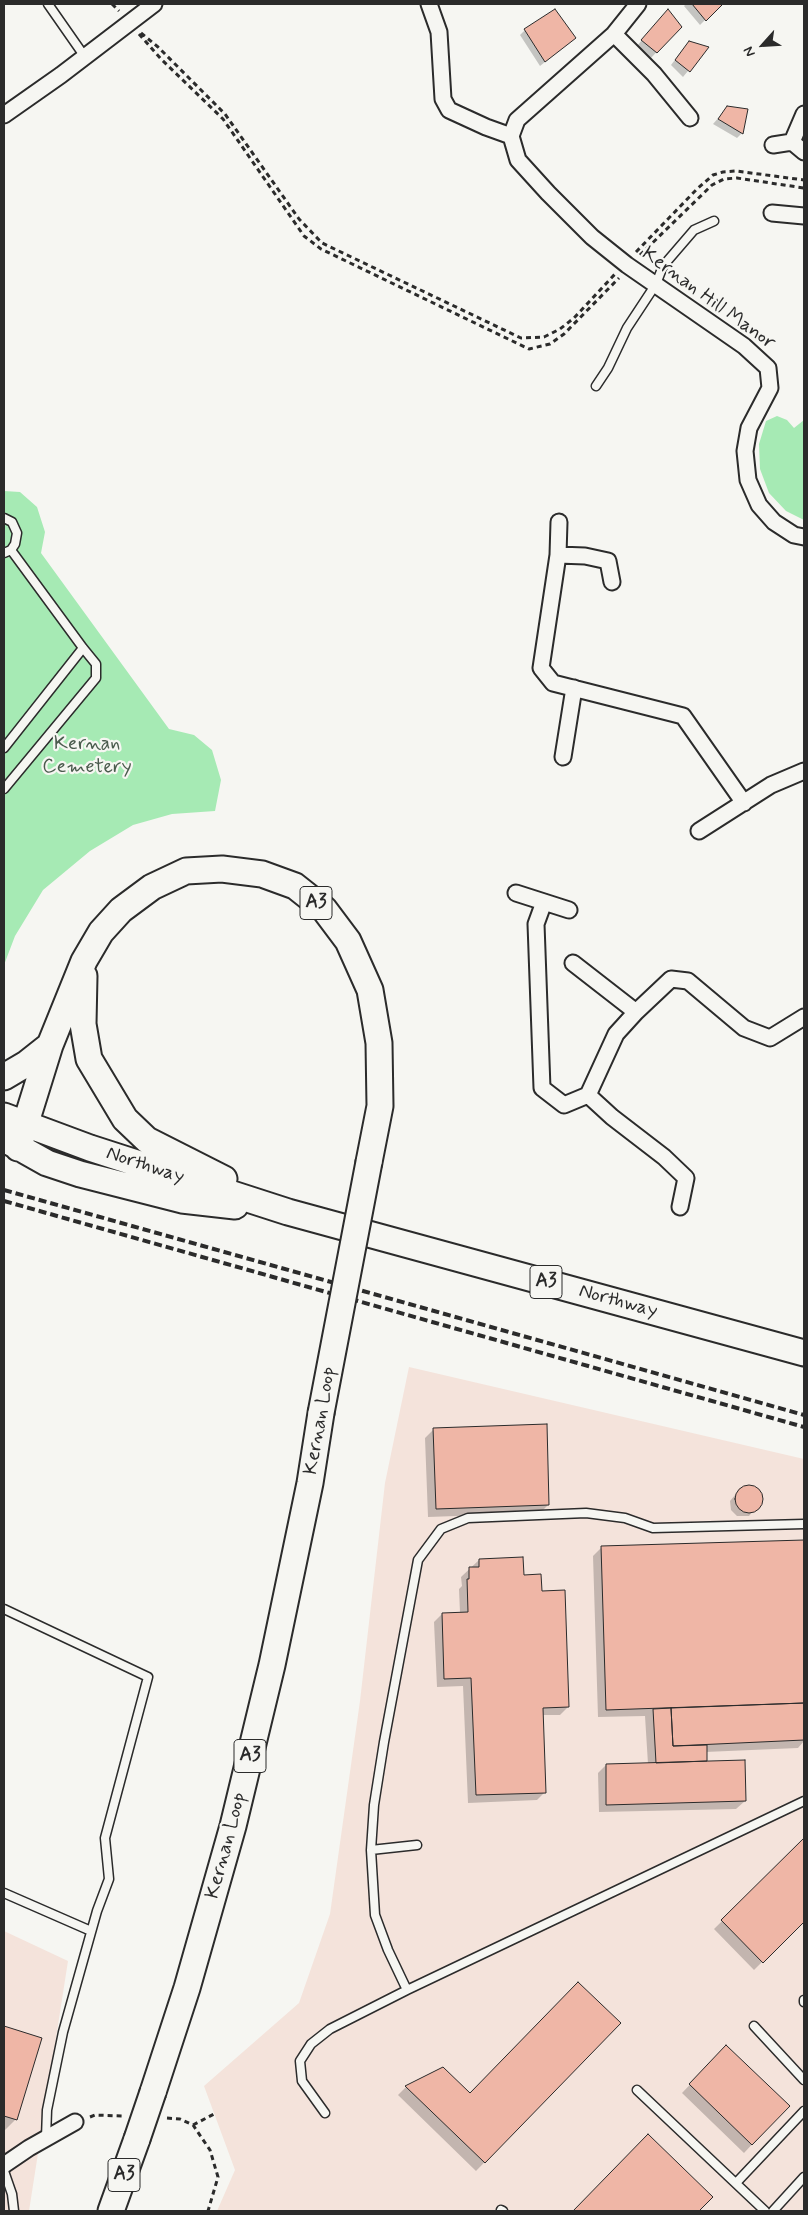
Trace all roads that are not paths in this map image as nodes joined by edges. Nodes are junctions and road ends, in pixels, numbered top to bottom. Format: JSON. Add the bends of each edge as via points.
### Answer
{"nodes":[{"id":1,"x":48,"y":4,"type":"edge"},
{"id":2,"x":154,"y":4,"type":"edge"},
{"id":3,"x":429,"y":4,"type":"edge"},
{"id":4,"x":638,"y":4,"type":"edge"},
{"id":5,"x":614,"y":34,"type":"junction"},
{"id":6,"x":85,"y":57,"type":"junction"},
{"id":7,"x":804,"y":114,"type":"edge"},
{"id":8,"x":4,"y":115,"type":"edge"},
{"id":9,"x":690,"y":118,"type":"dead end"},
{"id":10,"x":511,"y":136,"type":"junction"},
{"id":11,"x":792,"y":142,"type":"junction"},
{"id":12,"x":773,"y":145,"type":"dead end"},
{"id":13,"x":804,"y":152,"type":"edge"},
{"id":14,"x":772,"y":213,"type":"dead end"},
{"id":15,"x":804,"y":216,"type":"edge"},
{"id":16,"x":714,"y":221,"type":"dead end"},
{"id":17,"x":656,"y":284,"type":"junction"},
{"id":18,"x":596,"y":386,"type":"dead end"},
{"id":19,"x":4,"y":518,"type":"edge"},
{"id":20,"x":559,"y":522,"type":"dead end"},
{"id":21,"x":804,"y":537,"type":"edge"},
{"id":22,"x":7,"y":552,"type":"edge"},
{"id":23,"x":558,"y":555,"type":"junction"},
{"id":24,"x":612,"y":582,"type":"dead end"},
{"id":25,"x":83,"y":648,"type":"junction"},
{"id":26,"x":574,"y":688,"type":"junction"},
{"id":27,"x":4,"y":748,"type":"edge"},
{"id":28,"x":563,"y":757,"type":"dead end"},
{"id":29,"x":804,"y":771,"type":"edge"},
{"id":30,"x":4,"y":789,"type":"edge"},
{"id":31,"x":744,"y":802,"type":"junction"},
{"id":32,"x":699,"y":832,"type":"dead end"},
{"id":33,"x":516,"y":893,"type":"dead end"},
{"id":34,"x":544,"y":902,"type":"junction"},
{"id":35,"x":570,"y":910,"type":"dead end"},
{"id":36,"x":84,"y":961,"type":"junction"},
{"id":37,"x":573,"y":963,"type":"dead end"},
{"id":38,"x":636,"y":1012,"type":"junction"},
{"id":39,"x":804,"y":1017,"type":"edge"},
{"id":40,"x":50,"y":1045,"type":"junction"},
{"id":41,"x":4,"y":1077,"type":"edge"},
{"id":42,"x":588,"y":1095,"type":"junction"},
{"id":43,"x":13,"y":1132,"type":"edge"},
{"id":44,"x":680,"y":1207,"type":"dead end"},
{"id":45,"x":288,"y":1212,"type":"junction"},
{"id":46,"x":804,"y":1353,"type":"edge"},
{"id":47,"x":804,"y":1524,"type":"edge"},
{"id":48,"x":4,"y":1609,"type":"edge"},
{"id":49,"x":804,"y":1802,"type":"edge"},
{"id":50,"x":417,"y":1845,"type":"dead end"},
{"id":51,"x":371,"y":1850,"type":"junction"},
{"id":52,"x":4,"y":1893,"type":"edge"},
{"id":53,"x":91,"y":1932,"type":"junction"},
{"id":54,"x":407,"y":1990,"type":"junction"},
{"id":55,"x":754,"y":2026,"type":"dead end"},
{"id":56,"x":804,"y":2080,"type":"edge"},
{"id":57,"x":638,"y":2090,"type":"dead end"},
{"id":58,"x":804,"y":2111,"type":"edge"},
{"id":59,"x":325,"y":2114,"type":"dead end"},
{"id":60,"x":75,"y":2122,"type":"road end"},
{"id":61,"x":46,"y":2138,"type":"junction"},
{"id":62,"x":4,"y":2165,"type":"edge"},
{"id":63,"x":4,"y":2171,"type":"edge"},
{"id":64,"x":804,"y":2177,"type":"edge"},
{"id":65,"x":736,"y":2183,"type":"junction"},
{"id":66,"x":14,"y":2211,"type":"edge"},
{"id":67,"x":111,"y":2211,"type":"edge"},
{"id":68,"x":765,"y":2211,"type":"edge"},
{"id":69,"x":773,"y":2211,"type":"edge"}],
"edges":[{"from":1,"to":6,"type":"lane"},
{"from":2,"to":6,"type":"street"},
{"from":3,"to":10,"type":"street","via":[[439,32],[444,99],[449,110]]},
{"from":4,"to":5,"type":"street"},
{"from":5,"to":9,"type":"street","via":[[654,74]]},
{"from":5,"to":10,"type":"street","via":[[517,120]]},
{"from":6,"to":8,"type":"street"},
{"from":7,"to":11,"type":"street"},
{"from":10,"to":17,"type":"street","name":"Kernan Hill Manor","via":[[518,160],[548,193],[592,237]]},
{"from":11,"to":12,"type":"street"},
{"from":11,"to":13,"type":"street"},
{"from":14,"to":15,"type":"street"},
{"from":16,"to":17,"type":"lane","via":[[694,230],[663,266]]},
{"from":17,"to":18,"type":"lane","via":[[627,328]]},
{"from":17,"to":21,"type":"street","name":"Kernan Hill Manor","via":[[744,346],[768,368],[770,388],[749,428],[745,451],[748,480],[759,505],[774,522],[794,535]]},
{"from":19,"to":22,"type":"lane","via":[[12,522],[17,533],[15,544]]},
{"from":20,"to":23,"type":"street"},
{"from":22,"to":25,"type":"lane"},
{"from":23,"to":24,"type":"street","via":[[585,556],[608,562]]},
{"from":23,"to":26,"type":"street","via":[[541,668],[553,683]]},
{"from":25,"to":27,"type":"lane"},
{"from":25,"to":30,"type":"lane","via":[[96,664],[96,678]]},
{"from":26,"to":28,"type":"street"},
{"from":26,"to":31,"type":"street","via":[[683,716]]},
{"from":29,"to":31,"type":"street","via":[[771,785]]},
{"from":31,"to":32,"type":"street"},
{"from":33,"to":34,"type":"street"},
{"from":34,"to":35,"type":"street"},
{"from":34,"to":42,"type":"street","via":[[536,924],[542,1088],[564,1105]]},
{"from":36,"to":40,"type":"highway","number":"A3"},
{"from":36,"to":45,"type":"highway","number":"A3","via":[[84,1024],[89,1059],[125,1119],[147,1140]]},
{"from":36,"to":67,"type":"highway","name":"Kernan Loop","number":"A3","bridge":true,"via":[[101,932],[122,910],[152,887],[186,871],[222,869],[262,874],[295,886],[324,909],[348,941],[370,990],[379,1043],[380,1106],[310,1483],[272,1666],[234,1826],[187,1988],[153,2092],[135,2128]]},
{"from":37,"to":38,"type":"street"},
{"from":38,"to":39,"type":"street","via":[[671,978],[688,981],[744,1028],[770,1038]]},
{"from":38,"to":42,"type":"street","via":[[616,1034]]},
{"from":40,"to":41,"type":"highway"},
{"from":40,"to":43,"type":"highway","number":"A3"},
{"from":42,"to":44,"type":"street","via":[[686,1178]]},
{"from":43,"to":45,"type":"highway","name":"Northway","number":"A3"},
{"from":43,"to":45,"type":"highway","name":"Northway","number":"A3","via":[[226,1205]]},
{"from":45,"to":46,"type":"highway","name":"Northway","number":"A3"},
{"from":47,"to":51,"type":"lane","via":[[653,1528],[625,1518],[586,1513],[468,1518],[441,1529],[418,1560],[384,1742]]},
{"from":48,"to":53,"type":"lane","via":[[148,1678],[105,1838],[109,1879]]},
{"from":49,"to":54,"type":"lane"},
{"from":50,"to":51,"type":"lane"},
{"from":51,"to":54,"type":"lane","via":[[375,1915]]},
{"from":52,"to":53,"type":"lane"},
{"from":53,"to":61,"type":"lane","via":[[63,2032],[47,2110]]},
{"from":54,"to":59,"type":"lane","via":[[330,2029],[311,2044],[300,2061],[302,2081]]},
{"from":55,"to":56,"type":"lane"},
{"from":57,"to":65,"type":"lane"},
{"from":58,"to":65,"type":"lane"},
{"from":60,"to":61,"type":"street"},
{"from":61,"to":62,"type":"street"},
{"from":63,"to":66,"type":"lane"},
{"from":64,"to":69,"type":"lane"},
{"from":65,"to":68,"type":"lane"}]}
